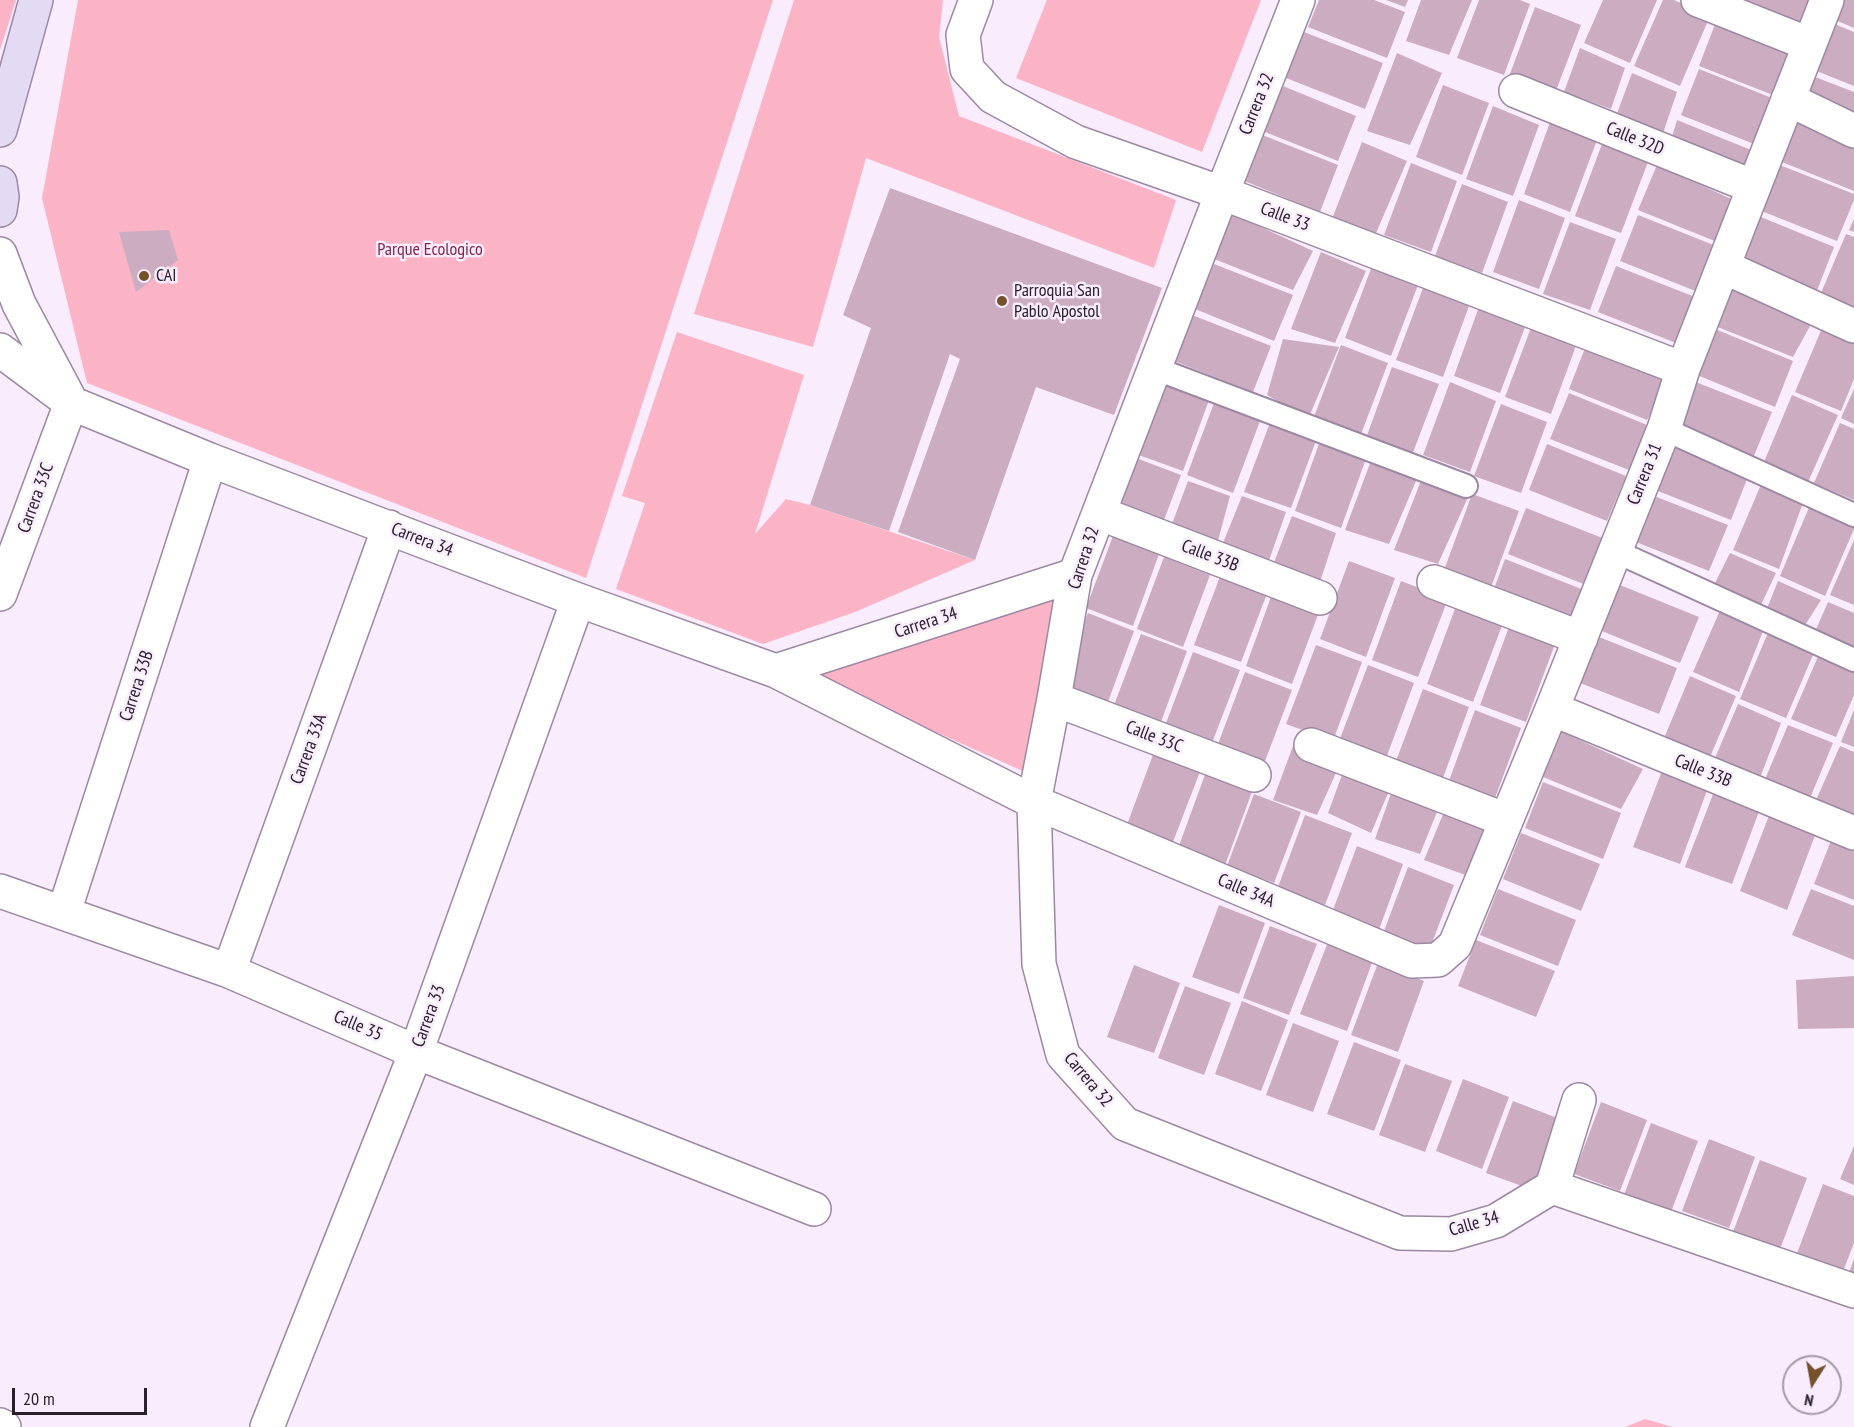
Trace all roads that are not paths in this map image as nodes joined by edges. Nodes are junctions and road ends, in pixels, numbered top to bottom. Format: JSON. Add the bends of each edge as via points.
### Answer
{"nodes":[{"id":1,"x":36,"y":0,"type":"edge"},
{"id":2,"x":976,"y":0,"type":"edge"},
{"id":3,"x":1298,"y":0,"type":"edge"},
{"id":4,"x":1698,"y":0,"type":"edge"},
{"id":5,"x":1827,"y":0,"type":"edge"},
{"id":6,"x":1809,"y":44,"type":"junction"},
{"id":7,"x":1516,"y":91,"type":"dead end"},
{"id":8,"x":1788,"y":99,"type":"junction"},
{"id":9,"x":0,"y":130,"type":"edge"},
{"id":10,"x":1854,"y":131,"type":"edge"},
{"id":11,"x":0,"y":183,"type":"edge"},
{"id":12,"x":1754,"y":187,"type":"junction"},
{"id":13,"x":1222,"y":193,"type":"junction"},
{"id":14,"x":0,"y":210,"type":"edge"},
{"id":15,"x":0,"y":254,"type":"edge"},
{"id":16,"x":1724,"y":267,"type":"junction"},
{"id":17,"x":1854,"y":326,"type":"edge"},
{"id":18,"x":0,"y":350,"type":"edge"},
{"id":19,"x":1154,"y":368,"type":"junction"},
{"id":20,"x":1683,"y":369,"type":"junction"},
{"id":21,"x":71,"y":403,"type":"junction"},
{"id":22,"x":1664,"y":429,"type":"junction"},
{"id":23,"x":210,"y":460,"type":"junction"},
{"id":24,"x":1466,"y":486,"type":"dead end"},
{"id":25,"x":1099,"y":513,"type":"junction"},
{"id":26,"x":1854,"y":514,"type":"edge"},
{"id":27,"x":389,"y":527,"type":"junction"},
{"id":28,"x":1615,"y":551,"type":"junction"},
{"id":29,"x":1076,"y":575,"type":"junction"},
{"id":30,"x":1434,"y":582,"type":"dead end"},
{"id":31,"x":0,"y":594,"type":"edge"},
{"id":32,"x":1320,"y":598,"type":"dead end"},
{"id":33,"x":578,"y":600,"type":"junction"},
{"id":34,"x":1581,"y":638,"type":"junction"},
{"id":35,"x":1854,"y":660,"type":"edge"},
{"id":36,"x":776,"y":671,"type":"junction"},
{"id":37,"x":1054,"y":699,"type":"junction"},
{"id":38,"x":1552,"y":709,"type":"junction"},
{"id":39,"x":1311,"y":745,"type":"dead end"},
{"id":40,"x":1254,"y":775,"type":"dead end"},
{"id":41,"x":1034,"y":802,"type":"junction"},
{"id":42,"x":1506,"y":820,"type":"junction"},
{"id":43,"x":1854,"y":833,"type":"edge"},
{"id":44,"x":0,"y":891,"type":"edge"},
{"id":45,"x":64,"y":912,"type":"junction"},
{"id":46,"x":1455,"y":945,"type":"joint"},
{"id":47,"x":229,"y":971,"type":"junction"},
{"id":48,"x":416,"y":1052,"type":"junction"},
{"id":49,"x":1579,"y":1100,"type":"dead end"},
{"id":50,"x":1125,"y":1124,"type":"joint"},
{"id":51,"x":1552,"y":1187,"type":"junction"},
{"id":52,"x":814,"y":1209,"type":"dead end"},
{"id":53,"x":1854,"y":1291,"type":"edge"},
{"id":54,"x":267,"y":1427,"type":"edge"}],
"edges":[{"from":1,"to":9,"type":"main road"},
{"from":2,"to":13,"type":"street","name":"Calle 33","via":[[963,35],[967,69],[993,97],[1076,141]]},
{"from":3,"to":13,"type":"street","name":"Carrera 32"},
{"from":4,"to":6,"type":"street"},
{"from":5,"to":6,"type":"street","name":"Carrera 31"},
{"from":6,"to":8,"type":"street","name":"Carrera 31"},
{"from":7,"to":12,"type":"street","name":"Calle 32D"},
{"from":8,"to":10,"type":"street"},
{"from":8,"to":12,"type":"street","name":"Carrera 31"},
{"from":11,"to":14,"type":"main road"},
{"from":12,"to":16,"type":"street","name":"Carrera 31"},
{"from":13,"to":19,"type":"street","name":"Carrera 32"},
{"from":13,"to":20,"type":"street","name":"Calle 33"},
{"from":15,"to":21,"type":"street","via":[[19,304]]},
{"from":16,"to":17,"type":"street"},
{"from":16,"to":20,"type":"street","name":"Carrera 31"},
{"from":18,"to":21,"type":"street","name":"Carrera 34"},
{"from":19,"to":24,"type":"lane"},
{"from":19,"to":25,"type":"street","name":"Carrera 32"},
{"from":20,"to":22,"type":"street","name":"Carrera 31"},
{"from":21,"to":23,"type":"street","name":"Carrera 34"},
{"from":21,"to":31,"type":"street","name":"Carrera 33C"},
{"from":22,"to":26,"type":"lane"},
{"from":22,"to":28,"type":"street","name":"Carrera 31"},
{"from":23,"to":27,"type":"street","name":"Carrera 34"},
{"from":23,"to":45,"type":"street","name":"Carrera 33B"},
{"from":25,"to":29,"type":"street","name":"Carrera 32"},
{"from":25,"to":32,"type":"street","name":"Calle 33B"},
{"from":27,"to":33,"type":"street","name":"Carrera 34"},
{"from":27,"to":47,"type":"street","name":"Carrera 33A"},
{"from":28,"to":34,"type":"street","name":"Carrera 31"},
{"from":28,"to":35,"type":"lane"},
{"from":29,"to":36,"type":"street","name":"Carrera 34"},
{"from":29,"to":37,"type":"street","name":"Carrera 32"},
{"from":30,"to":34,"type":"street"},
{"from":33,"to":36,"type":"street","name":"Carrera 34"},
{"from":33,"to":48,"type":"street","name":"Carrera 33"},
{"from":34,"to":38,"type":"street","name":"Carrera 31"},
{"from":36,"to":41,"type":"street","name":"Carrera 34"},
{"from":37,"to":40,"type":"street","name":"Calle 33C"},
{"from":37,"to":41,"type":"street","name":"Carrera 32"},
{"from":38,"to":42,"type":"street","name":"Carrera 31"},
{"from":38,"to":43,"type":"street","name":"Calle 33B"},
{"from":39,"to":42,"type":"street"},
{"from":41,"to":46,"type":"street","name":"Calle 34A","via":[[1412,961],[1438,960]]},
{"from":41,"to":50,"type":"street","name":"Carrera 32","via":[[1039,963],[1063,1055]]},
{"from":42,"to":46,"type":"street","name":"Carrera 31"},
{"from":44,"to":45,"type":"street","name":"Calle 35"},
{"from":45,"to":47,"type":"street","name":"Calle 35"},
{"from":47,"to":48,"type":"street","name":"Calle 35"},
{"from":48,"to":52,"type":"street","name":"Calle 35"},
{"from":48,"to":54,"type":"street","name":"Carrera 33"},
{"from":49,"to":51,"type":"street"},
{"from":50,"to":51,"type":"street","name":"Calle 34","via":[[1400,1233],[1451,1234],[1496,1221]]},
{"from":51,"to":53,"type":"street"}]}
